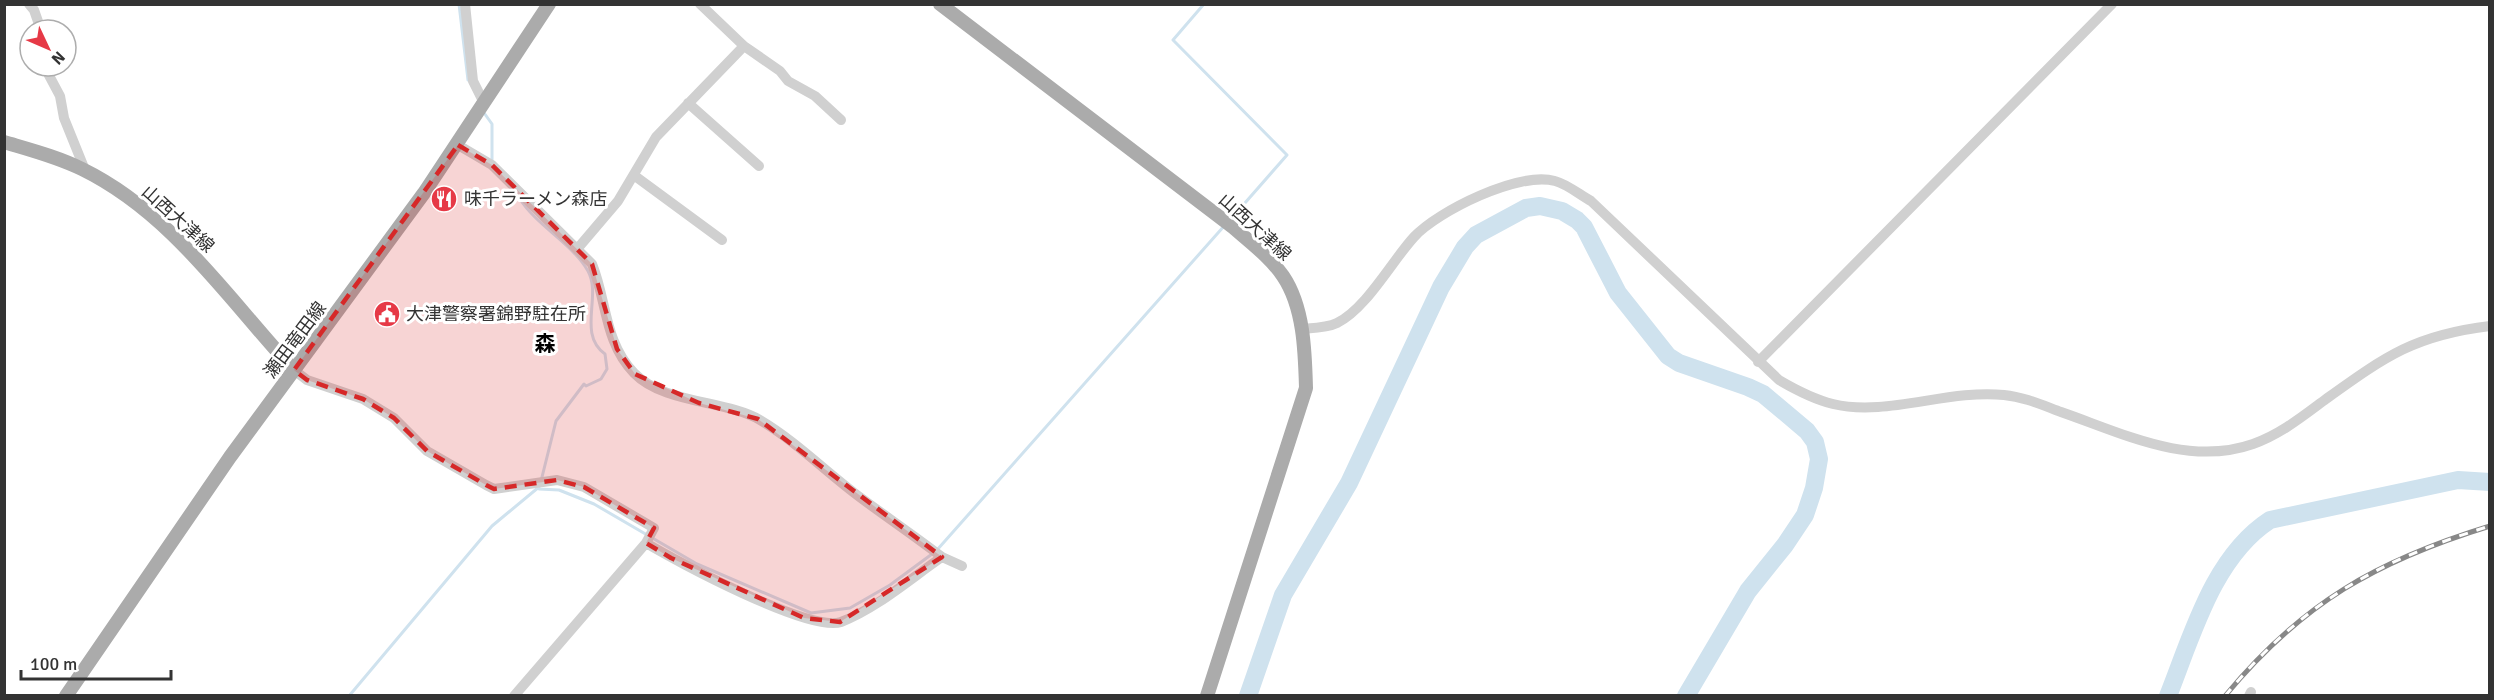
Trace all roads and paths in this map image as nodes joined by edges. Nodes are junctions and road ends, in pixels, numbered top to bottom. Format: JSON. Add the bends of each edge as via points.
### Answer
{"nodes":[{"id":1,"x":29,"y":4,"type":"edge"},
{"id":2,"x":465,"y":4,"type":"edge"},
{"id":3,"x":549,"y":4,"type":"edge"},
{"id":4,"x":700,"y":4,"type":"edge"},
{"id":5,"x":940,"y":4,"type":"edge"},
{"id":6,"x":2112,"y":4,"type":"edge"},
{"id":7,"x":37,"y":18,"type":"edge"},
{"id":8,"x":744,"y":46,"type":"junction"},
{"id":9,"x":50,"y":78,"type":"edge"},
{"id":10,"x":483,"y":101,"type":"junction"},
{"id":11,"x":688,"y":103,"type":"junction"},
{"id":12,"x":841,"y":120,"type":"dead end"},
{"id":13,"x":4,"y":142,"type":"edge"},
{"id":14,"x":458,"y":145,"type":"junction"},
{"id":15,"x":759,"y":166,"type":"dead end"},
{"id":16,"x":85,"y":170,"type":"junction"},
{"id":17,"x":635,"y":176,"type":"junction"},
{"id":18,"x":722,"y":240,"type":"dead end"},
{"id":19,"x":578,"y":248,"type":"junction"},
{"id":20,"x":2490,"y":326,"type":"edge"},
{"id":21,"x":1301,"y":329,"type":"junction"},
{"id":22,"x":1758,"y":362,"type":"junction"},
{"id":23,"x":294,"y":370,"type":"junction"},
{"id":24,"x":646,"y":543,"type":"junction"},
{"id":25,"x":942,"y":557,"type":"junction"},
{"id":26,"x":962,"y":566,"type":"dead end"},
{"id":27,"x":66,"y":696,"type":"edge"},
{"id":28,"x":514,"y":696,"type":"edge"},
{"id":29,"x":1207,"y":696,"type":"edge"}],
"edges":[{"from":1,"to":7,"type":"street"},
{"from":2,"to":10,"type":"street","via":[[473,81]]},
{"from":3,"to":10,"type":"main road","name":"瀬田竜田線"},
{"from":4,"to":8,"type":"street"},
{"from":5,"to":21,"type":"main road","name":"山西大津線","via":[[1263,253],[1284,277]]},
{"from":6,"to":22,"type":"street"},
{"from":8,"to":11,"type":"street"},
{"from":8,"to":12,"type":"street","via":[[788,81],[815,96]]},
{"from":9,"to":16,"type":"street"},
{"from":10,"to":14,"type":"main road","name":"瀬田竜田線"},
{"from":11,"to":15,"type":"street"},
{"from":11,"to":17,"type":"street","via":[[656,137]]},
{"from":13,"to":16,"type":"main road","name":"山西大津線"},
{"from":14,"to":19,"type":"street","via":[[492,165]]},
{"from":14,"to":23,"type":"main road","name":"瀬田竜田線"},
{"from":16,"to":23,"type":"main road","name":"山西大津線","via":[[116,189],[176,237]]},
{"from":17,"to":18,"type":"street"},
{"from":17,"to":19,"type":"street"},
{"from":19,"to":25,"type":"street","via":[[592,264],[599,281],[604,314],[617,349],[644,381],[699,403],[758,419]]},
{"from":20,"to":22,"type":"street","via":[[2461,329],[2414,343],[2370,367],[2277,434],[2252,444],[2201,453],[2136,440],[2006,395],[1977,394],[1869,407],[1835,405],[1779,380]]},
{"from":21,"to":22,"type":"street","via":[[1337,322],[1355,310],[1431,222],[1493,188],[1532,180],[1554,181],[1591,201]]},
{"from":21,"to":29,"type":"main road","name":"山西大津線","via":[[1306,388]]},
{"from":23,"to":24,"type":"street","via":[[307,380],[363,399],[394,418],[427,451],[494,489],[557,480],[584,487],[654,528]]},
{"from":23,"to":27,"type":"main road","name":"瀬田竜田線"},
{"from":24,"to":25,"type":"street","via":[[746,594],[804,618],[830,623],[840,622],[875,602]]},
{"from":24,"to":28,"type":"street"},
{"from":25,"to":26,"type":"street"}]}
